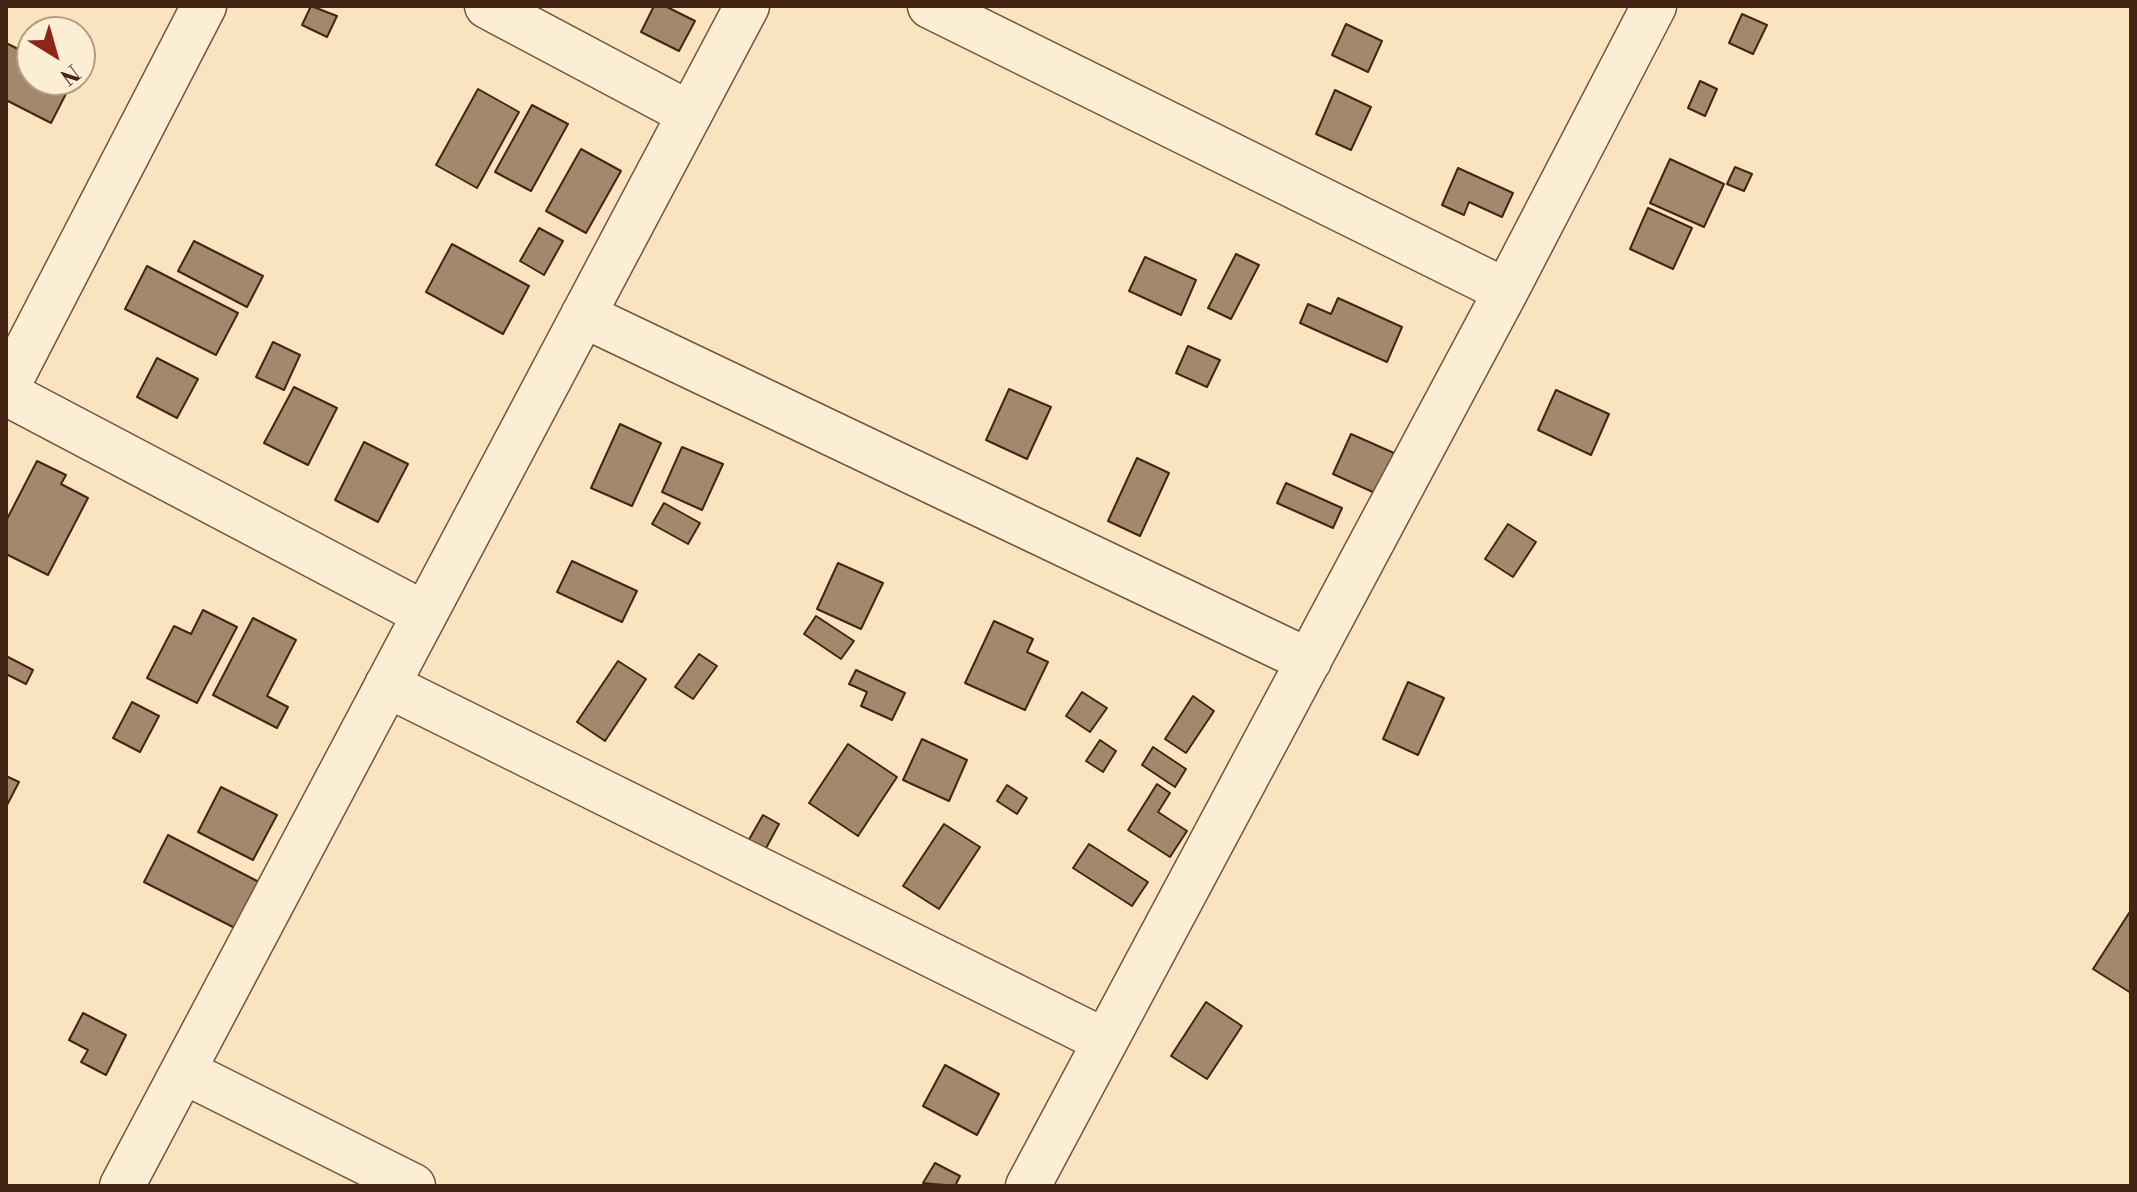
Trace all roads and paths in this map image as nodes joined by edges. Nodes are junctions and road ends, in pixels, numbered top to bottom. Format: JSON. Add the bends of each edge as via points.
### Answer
{"nodes":[{"id":1,"x":204,"y":6,"type":"edge"},
{"id":2,"x":487,"y":6,"type":"edge"},
{"id":3,"x":747,"y":6,"type":"edge"},
{"id":4,"x":930,"y":6,"type":"edge"},
{"id":5,"x":1654,"y":6,"type":"edge"},
{"id":6,"x":690,"y":114,"type":"junction"},
{"id":7,"x":1506,"y":291,"type":"junction"},
{"id":8,"x":583,"y":315,"type":"junction"},
{"id":9,"x":6,"y":391,"type":"edge"},
{"id":10,"x":425,"y":614,"type":"junction"},
{"id":11,"x":1309,"y":661,"type":"junction"},
{"id":12,"x":387,"y":685,"type":"junction"},
{"id":13,"x":1105,"y":1041,"type":"junction"},
{"id":14,"x":183,"y":1071,"type":"junction"},
{"id":15,"x":122,"y":1186,"type":"edge"},
{"id":16,"x":413,"y":1186,"type":"edge"},
{"id":17,"x":1028,"y":1186,"type":"edge"}],
"edges":[{"from":1,"to":9,"type":"street"},
{"from":2,"to":6,"type":"street"},
{"from":3,"to":6,"type":"street"},
{"from":4,"to":7,"type":"street"},
{"from":5,"to":7,"type":"street"},
{"from":6,"to":8,"type":"street"},
{"from":7,"to":11,"type":"street"},
{"from":8,"to":10,"type":"street"},
{"from":8,"to":11,"type":"street"},
{"from":9,"to":10,"type":"street"},
{"from":10,"to":12,"type":"street"},
{"from":11,"to":13,"type":"street"},
{"from":12,"to":13,"type":"street"},
{"from":12,"to":14,"type":"street"},
{"from":13,"to":17,"type":"street"},
{"from":14,"to":15,"type":"street"},
{"from":14,"to":16,"type":"street"}]}
